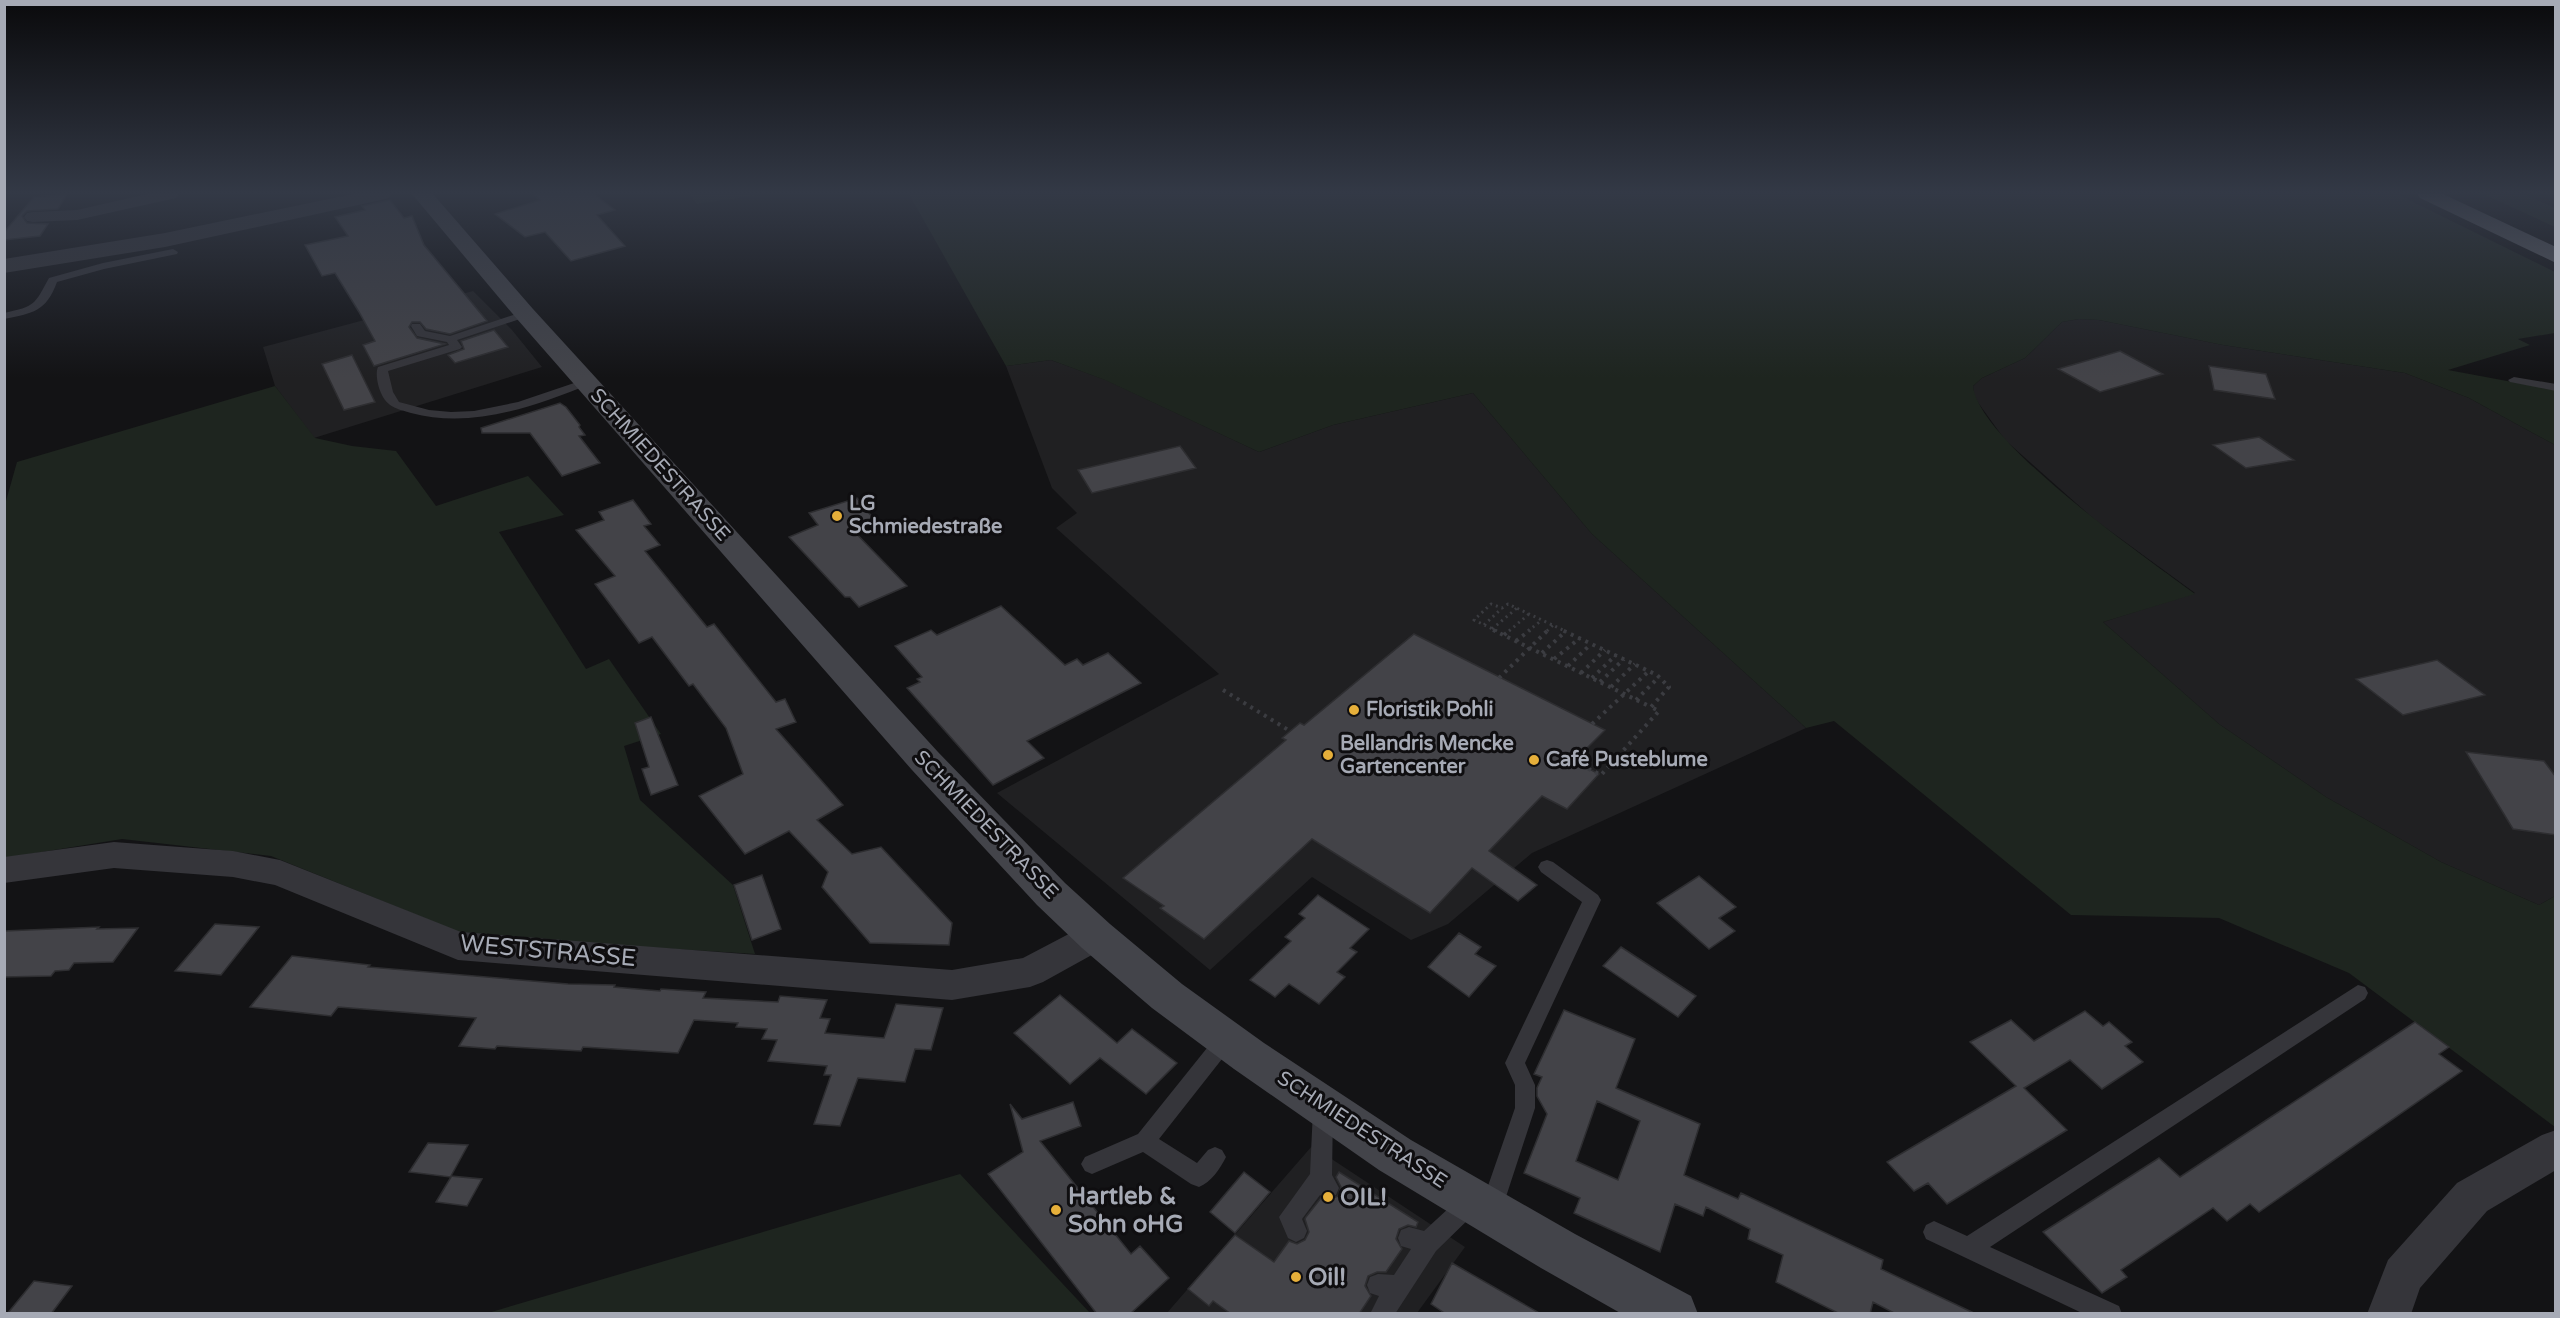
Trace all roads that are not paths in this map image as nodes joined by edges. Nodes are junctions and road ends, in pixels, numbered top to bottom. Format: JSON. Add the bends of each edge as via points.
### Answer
{"nodes":[{"id":1,"x":77,"y":256,"type":"edge"},
{"id":2,"x":155,"y":256,"type":"edge"},
{"id":3,"x":475,"y":256,"type":"edge"},
{"id":4,"x":4,"y":266,"type":"edge"},
{"id":5,"x":525,"y":314,"type":"junction"},
{"id":6,"x":4,"y":316,"type":"edge"},
{"id":7,"x":416,"y":326,"type":"dead end"},
{"id":8,"x":451,"y":339,"type":"junction"},
{"id":9,"x":2514,"y":380,"type":"dead end"},
{"id":10,"x":586,"y":382,"type":"junction"},
{"id":11,"x":2556,"y":388,"type":"edge"},
{"id":12,"x":1547,"y":867,"type":"dead end"},
{"id":13,"x":4,"y":870,"type":"edge"},
{"id":14,"x":1096,"y":936,"type":"junction"},
{"id":15,"x":2358,"y":993,"type":"dead end"},
{"id":16,"x":1226,"y":1039,"type":"junction"},
{"id":17,"x":1323,"y":1107,"type":"junction"},
{"id":18,"x":1145,"y":1141,"type":"junction"},
{"id":19,"x":2556,"y":1148,"type":"edge"},
{"id":20,"x":1215,"y":1157,"type":"dead end"},
{"id":21,"x":1092,"y":1164,"type":"dead end"},
{"id":22,"x":1481,"y":1206,"type":"junction"},
{"id":23,"x":1296,"y":1231,"type":"dead end"},
{"id":24,"x":1934,"y":1232,"type":"dead end"},
{"id":25,"x":1969,"y":1248,"type":"junction"},
{"id":26,"x":1381,"y":1314,"type":"edge"},
{"id":27,"x":1673,"y":1314,"type":"edge"},
{"id":28,"x":2111,"y":1314,"type":"edge"},
{"id":29,"x":2389,"y":1314,"type":"edge"}],
"edges":[{"from":1,"to":4,"type":"street"},
{"from":2,"to":6,"type":"lane","via":[[53,280],[45,301],[32,310]]},
{"from":3,"to":5,"type":"main road","name":"SCHMIEDESTRASSE"},
{"from":5,"to":8,"type":"lane"},
{"from":5,"to":10,"type":"main road","name":"SCHMIEDESTRASSE"},
{"from":7,"to":8,"type":"lane","via":[[421,334]]},
{"from":8,"to":10,"type":"lane","via":[[456,347],[382,369],[386,392],[394,403],[416,412],[477,414],[517,406]]},
{"from":9,"to":11,"type":"lane"},
{"from":10,"to":14,"type":"main road","name":"SCHMIEDESTRASSE","via":[[970,810]]},
{"from":12,"to":22,"type":"lane","via":[[1592,900],[1515,1064],[1525,1085],[1525,1108]]},
{"from":13,"to":14,"type":"street","name":"WESTSTRASSE","via":[[114,855],[233,864],[280,873],[458,946],[952,985],[1030,972]]},
{"from":14,"to":16,"type":"main road","name":"SCHMIEDESTRASSE"},
{"from":15,"to":25,"type":"lane"},
{"from":16,"to":17,"type":"main road","name":"SCHMIEDESTRASSE"},
{"from":16,"to":18,"type":"lane"},
{"from":17,"to":22,"type":"main road","name":"SCHMIEDESTRASSE"},
{"from":17,"to":23,"type":"lane","via":[[1324,1182],[1290,1217]]},
{"from":18,"to":20,"type":"lane","via":[[1199,1177]]},
{"from":18,"to":21,"type":"lane"},
{"from":19,"to":29,"type":"street","via":[[2472,1197],[2403,1275]]},
{"from":22,"to":26,"type":"lane","via":[[1418,1241],[1388,1286]]},
{"from":22,"to":27,"type":"main road","name":"SCHMIEDESTRASSE"},
{"from":24,"to":25,"type":"lane"},
{"from":25,"to":28,"type":"lane"}]}
